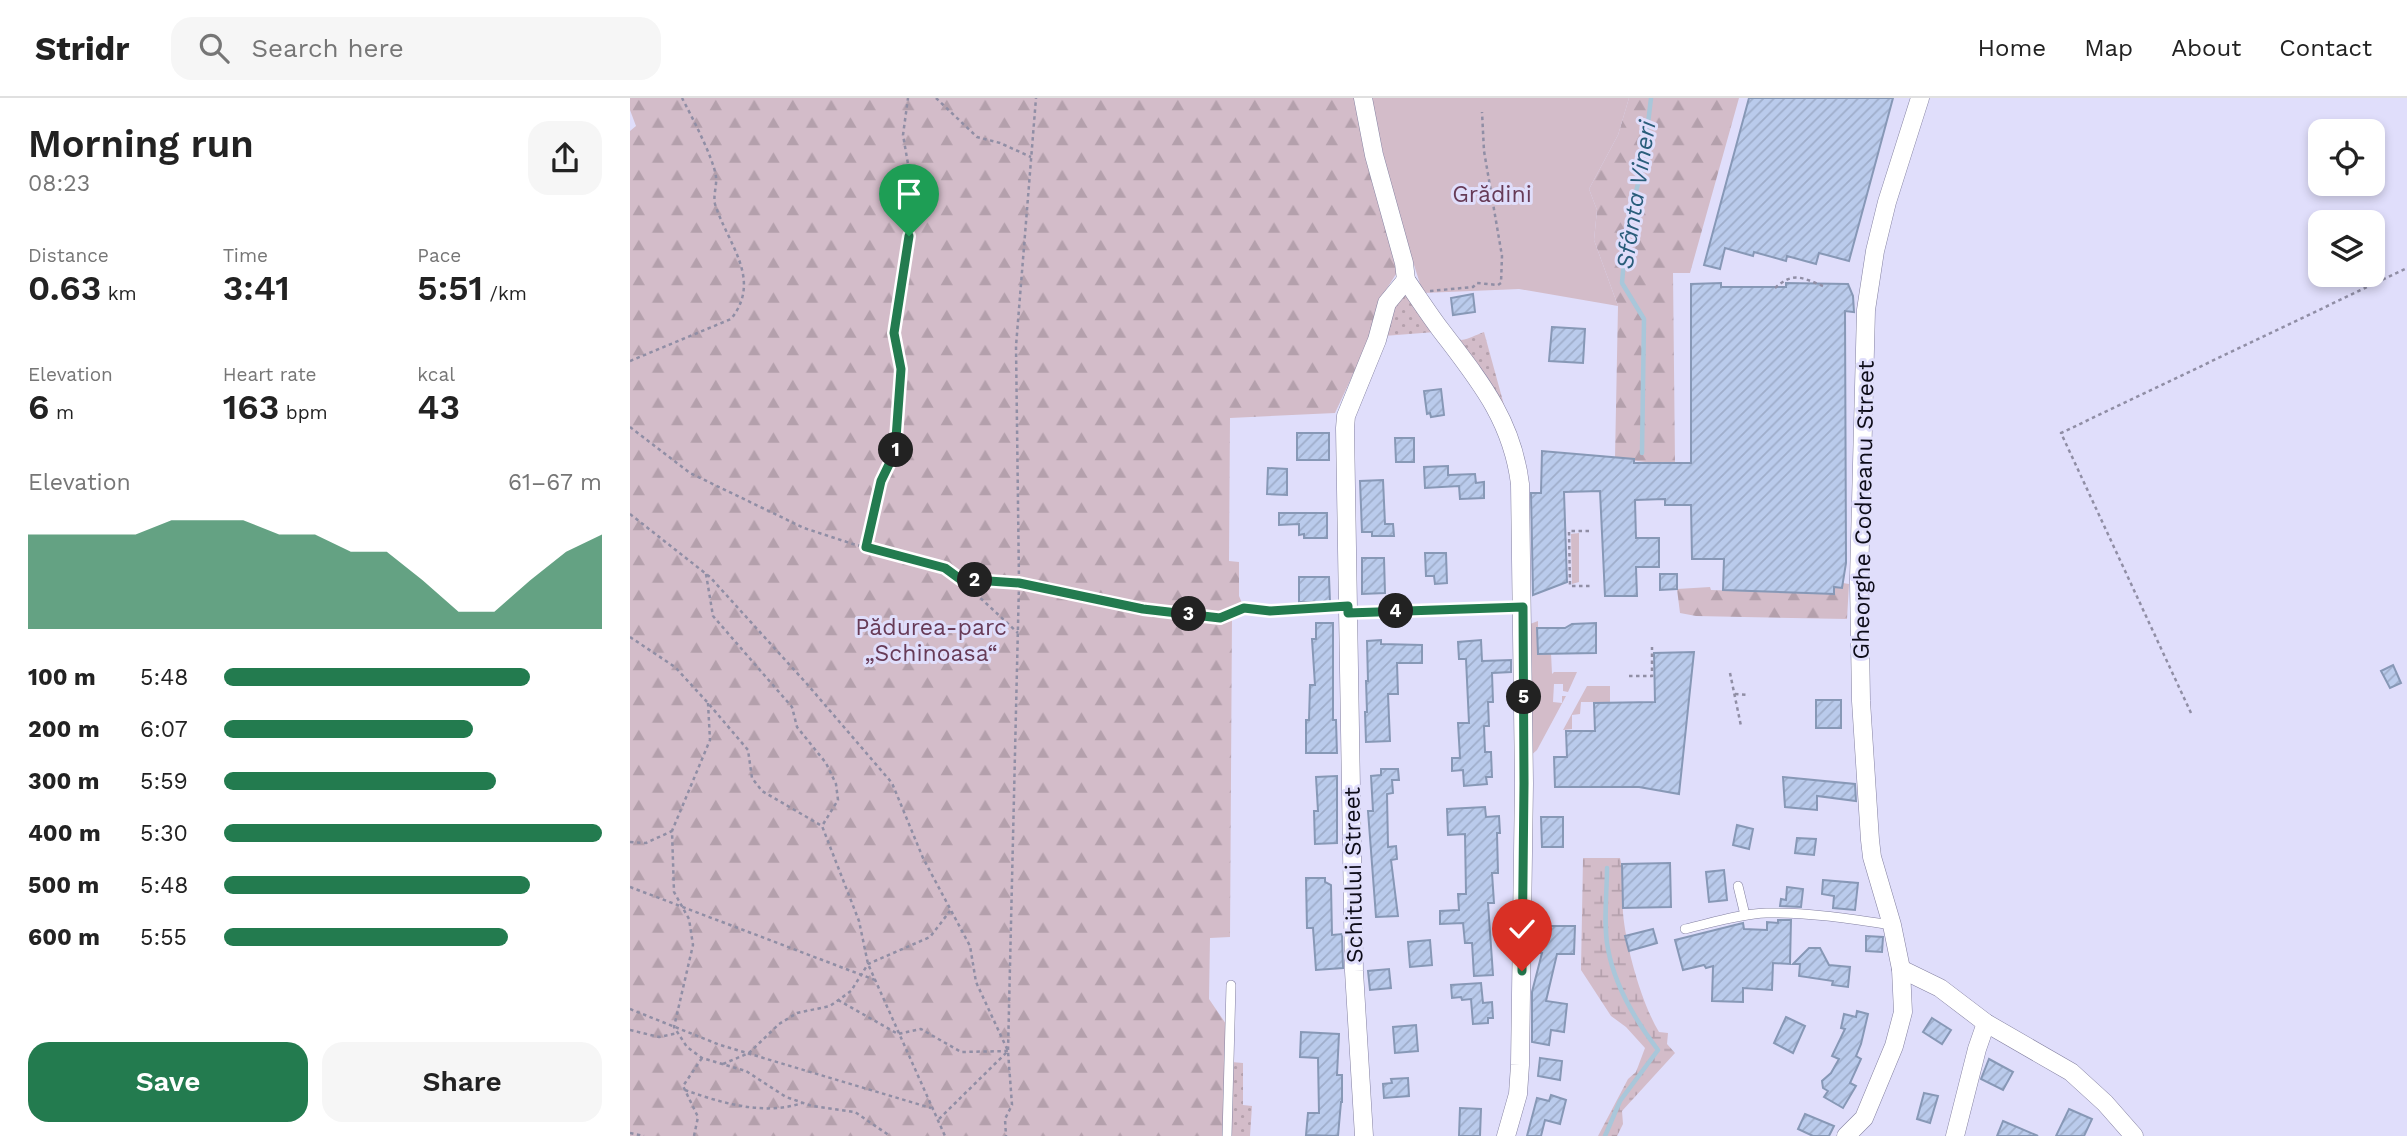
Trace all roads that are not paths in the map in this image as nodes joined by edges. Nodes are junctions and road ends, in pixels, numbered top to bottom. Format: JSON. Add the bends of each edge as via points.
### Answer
{"nodes":[{"id":1,"x":1363,"y":98,"type":"edge"},
{"id":2,"x":1920,"y":98,"type":"edge"},
{"id":3,"x":1410,"y":286,"type":"junction"},
{"id":4,"x":1523,"y":607,"type":"junction"},
{"id":5,"x":1348,"y":610,"type":"junction"},
{"id":6,"x":1738,"y":886,"type":"dead end"},
{"id":7,"x":1745,"y":915,"type":"junction"},
{"id":8,"x":1892,"y":925,"type":"junction"},
{"id":9,"x":1685,"y":929,"type":"dead end"},
{"id":10,"x":1901,"y":969,"type":"junction"},
{"id":11,"x":1231,"y":985,"type":"dead end"},
{"id":12,"x":1986,"y":1023,"type":"junction"},
{"id":13,"x":1863,"y":1127,"type":"edge"},
{"id":14,"x":1227,"y":1136,"type":"edge"},
{"id":15,"x":1364,"y":1136,"type":"edge"},
{"id":16,"x":1506,"y":1136,"type":"edge"},
{"id":17,"x":1846,"y":1136,"type":"edge"},
{"id":18,"x":1955,"y":1136,"type":"edge"},
{"id":19,"x":2134,"y":1136,"type":"edge"}],
"edges":[{"from":1,"to":3,"type":"street"},
{"from":2,"to":8,"type":"street","name":"Gheorghe Codreanu Street","via":[[1887,202],[1866,310],[1859,580],[1861,701],[1872,857]]},
{"from":3,"to":4,"type":"street","via":[[1475,373],[1508,435],[1520,484]]},
{"from":3,"to":5,"type":"street","name":"Schitului Street","via":[[1387,303],[1346,416]]},
{"from":4,"to":5,"type":"lane"},
{"from":4,"to":16,"type":"street","via":[[1520,1065],[1518,1094]]},
{"from":5,"to":15,"type":"street","name":"Schitului Street","via":[[1354,971]]},
{"from":6,"to":7,"type":"lane"},
{"from":7,"to":8,"type":"lane"},
{"from":7,"to":9,"type":"lane"},
{"from":8,"to":10,"type":"street","name":"Gheorghe Codreanu Street"},
{"from":10,"to":12,"type":"street","via":[[1940,988]]},
{"from":10,"to":13,"type":"street","name":"Gheorghe Codreanu Street","via":[[1903,1012]]},
{"from":11,"to":14,"type":"lane"},
{"from":12,"to":18,"type":"street"},
{"from":12,"to":19,"type":"street","via":[[2071,1072]]},
{"from":13,"to":17,"type":"street","name":"Gheorghe Codreanu Street"}]}
